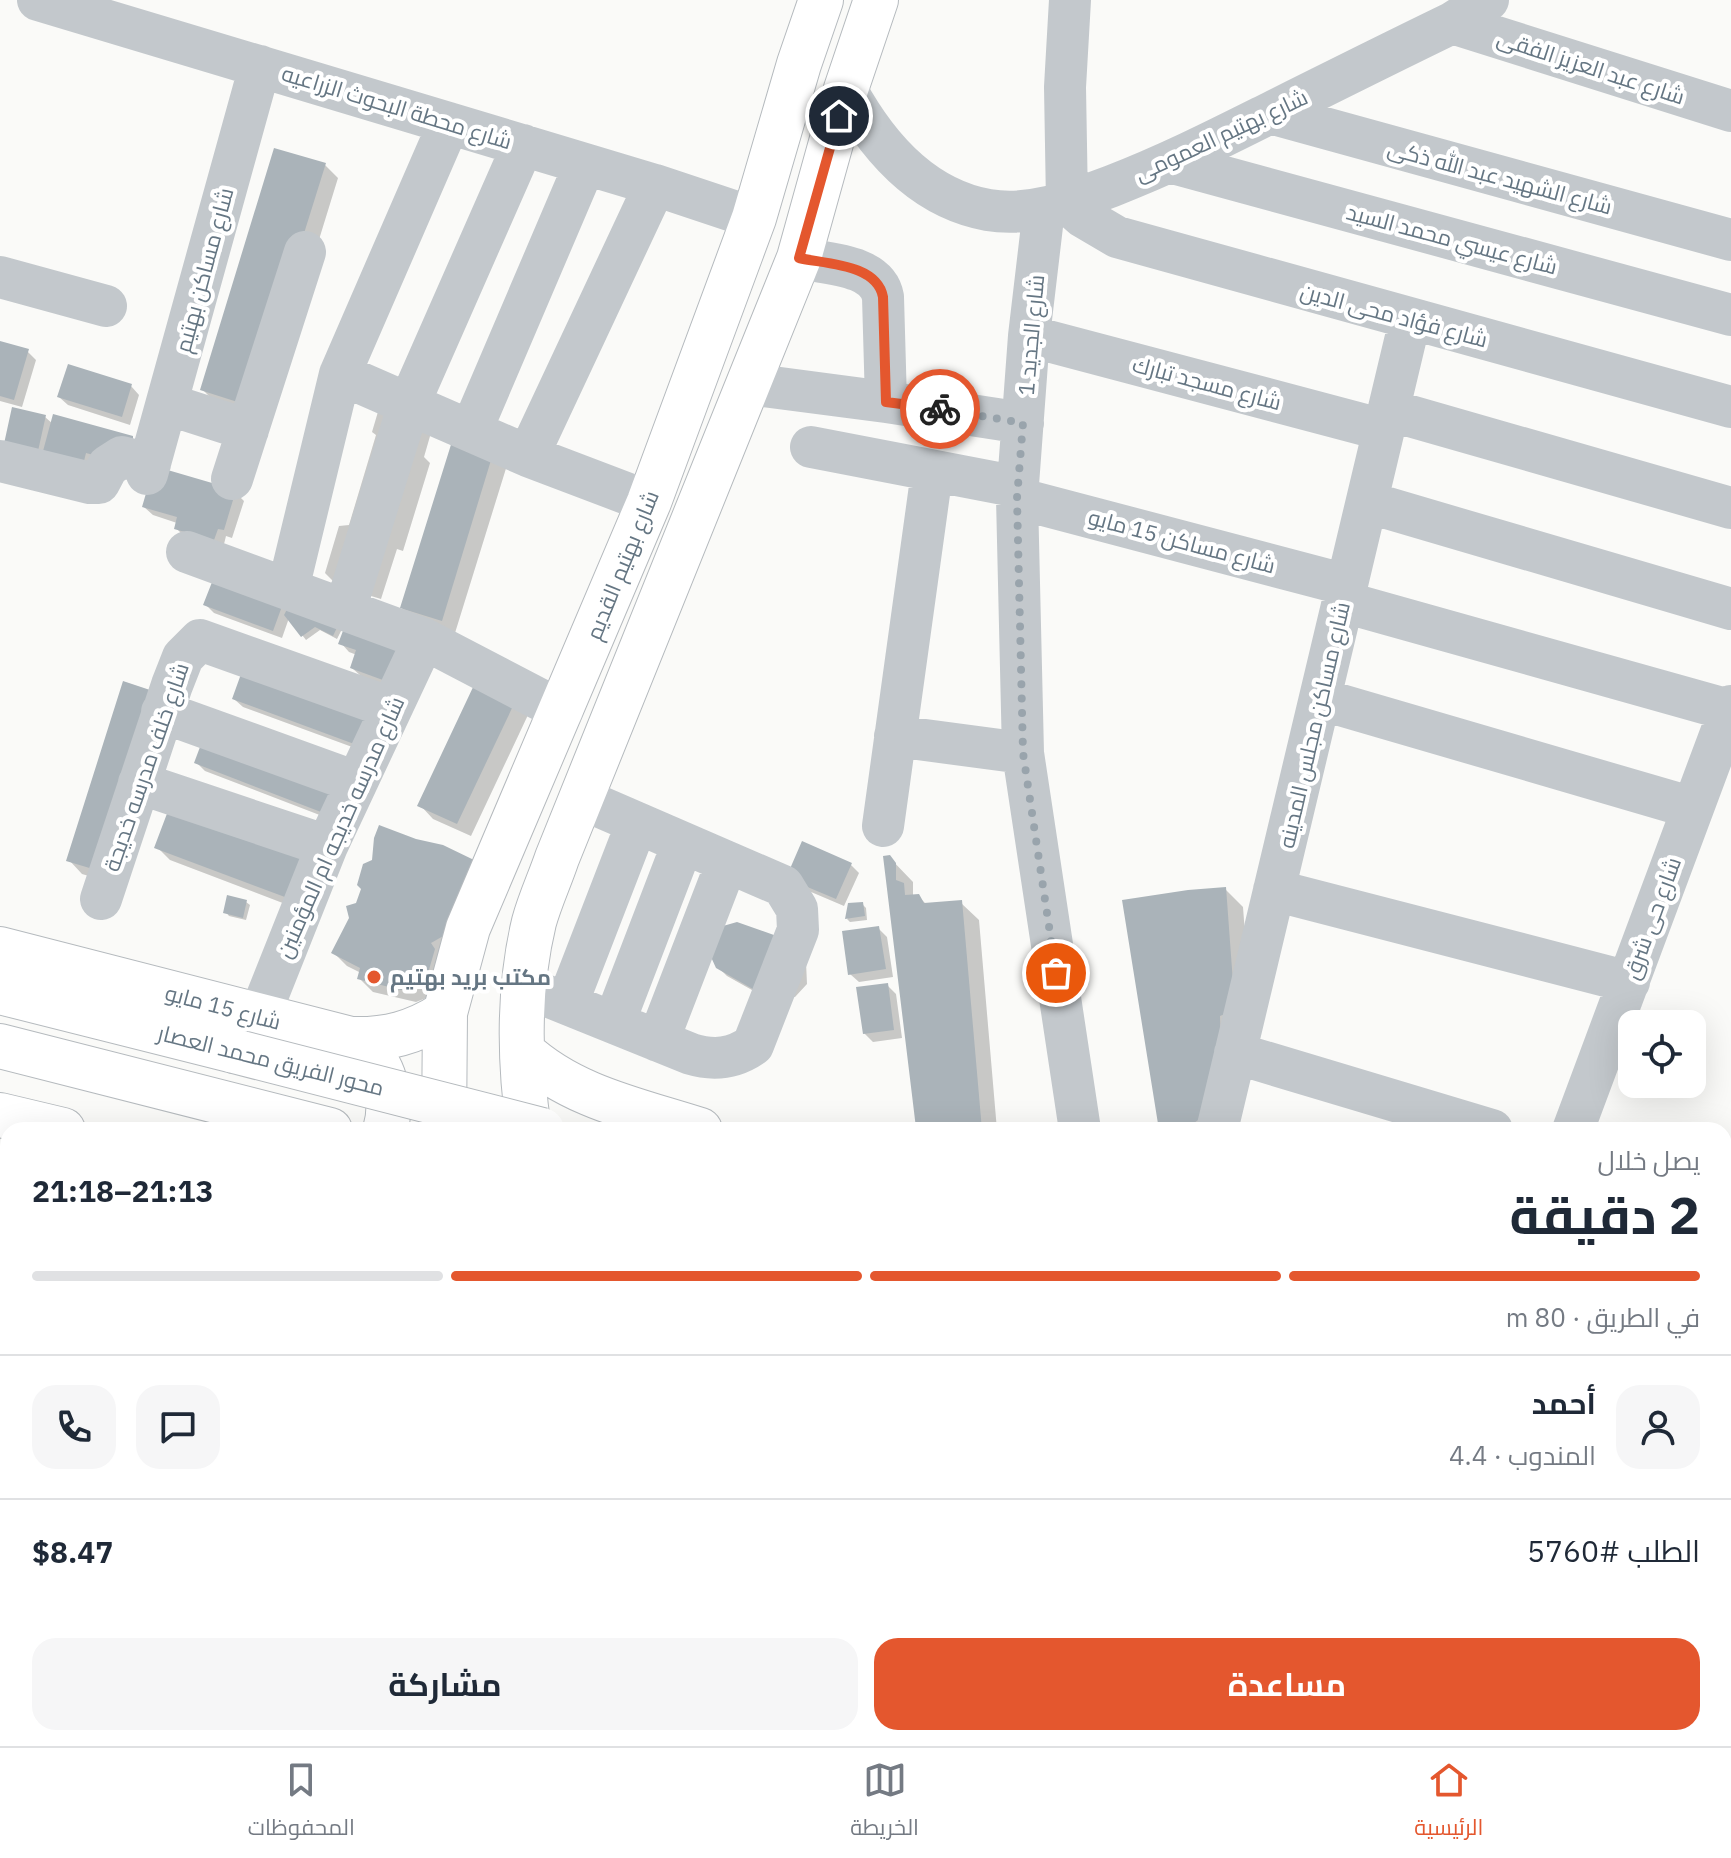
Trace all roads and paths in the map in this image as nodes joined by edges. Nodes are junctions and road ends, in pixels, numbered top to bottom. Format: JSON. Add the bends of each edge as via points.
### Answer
{"nodes":[{"id":1,"x":38,"y":0,"type":"edge"},
{"id":2,"x":821,"y":0,"type":"edge"},
{"id":3,"x":876,"y":0,"type":"edge"},
{"id":4,"x":1070,"y":0,"type":"edge"},
{"id":5,"x":1488,"y":0,"type":"edge"},
{"id":6,"x":1452,"y":23,"type":"junction"},
{"id":7,"x":260,"y":66,"type":"junction"},
{"id":8,"x":846,"y":89,"type":"junction"},
{"id":9,"x":1731,"y":111,"type":"edge"},
{"id":10,"x":1270,"y":113,"type":"junction"},
{"id":11,"x":449,"y":123,"type":"junction"},
{"id":12,"x":523,"y":145,"type":"junction"},
{"id":13,"x":1173,"y":163,"type":"junction"},
{"id":14,"x":585,"y":164,"type":"junction"},
{"id":15,"x":655,"y":185,"type":"junction"},
{"id":16,"x":1055,"y":206,"type":"junction"},
{"id":17,"x":754,"y":218,"type":"junction"},
{"id":18,"x":1731,"y":240,"type":"edge"},
{"id":19,"x":305,"y":252,"type":"dead end"},
{"id":20,"x":799,"y":258,"type":"junction"},
{"id":21,"x":0,"y":277,"type":"edge"},
{"id":22,"x":106,"y":306,"type":"dead end"},
{"id":23,"x":1731,"y":315,"type":"edge"},
{"id":24,"x":1410,"y":320,"type":"junction"},
{"id":25,"x":1029,"y":336,"type":"junction"},
{"id":26,"x":340,"y":374,"type":"junction"},
{"id":27,"x":749,"y":384,"type":"junction"},
{"id":28,"x":886,"y":402,"type":"junction"},
{"id":29,"x":167,"y":404,"type":"junction"},
{"id":30,"x":409,"y":404,"type":"junction"},
{"id":31,"x":1731,"y":407,"type":"edge"},
{"id":32,"x":1386,"y":420,"type":"junction"},
{"id":33,"x":1023,"y":423,"type":"junction"},
{"id":34,"x":248,"y":430,"type":"junction"},
{"id":35,"x":471,"y":431,"type":"junction"},
{"id":36,"x":811,"y":447,"type":"dead end"},
{"id":37,"x":528,"y":456,"type":"junction"},
{"id":38,"x":0,"y":461,"type":"edge"},
{"id":39,"x":932,"y":472,"type":"junction"},
{"id":40,"x":232,"y":479,"type":"dead end"},
{"id":41,"x":1017,"y":493,"type":"junction"},
{"id":42,"x":649,"y":502,"type":"junction"},
{"id":43,"x":1367,"y":502,"type":"junction"},
{"id":44,"x":1731,"y":508,"type":"edge"},
{"id":45,"x":187,"y":552,"type":"dead end"},
{"id":46,"x":288,"y":589,"type":"junction"},
{"id":47,"x":1345,"y":593,"type":"junction"},
{"id":48,"x":1731,"y":609,"type":"edge"},
{"id":49,"x":345,"y":610,"type":"junction"},
{"id":50,"x":424,"y":639,"type":"junction"},
{"id":51,"x":1320,"y":699,"type":"junction"},
{"id":52,"x":391,"y":708,"type":"junction"},
{"id":53,"x":1730,"y":708,"type":"edge"},
{"id":54,"x":562,"y":711,"type":"junction"},
{"id":55,"x":162,"y":712,"type":"junction"},
{"id":56,"x":895,"y":736,"type":"junction"},
{"id":57,"x":1023,"y":753,"type":"junction"},
{"id":58,"x":356,"y":782,"type":"junction"},
{"id":59,"x":139,"y":783,"type":"junction"},
{"id":60,"x":582,"y":799,"type":"junction"},
{"id":61,"x":1693,"y":808,"type":"junction"},
{"id":62,"x":637,"y":823,"type":"junction"},
{"id":63,"x":883,"y":826,"type":"dead end"},
{"id":64,"x":683,"y":843,"type":"junction"},
{"id":65,"x":327,"y":846,"type":"junction"},
{"id":66,"x":727,"y":862,"type":"junction"},
{"id":67,"x":1274,"y":890,"type":"junction"},
{"id":68,"x":101,"y":899,"type":"dead end"},
{"id":69,"x":0,"y":949,"type":"edge"},
{"id":70,"x":1629,"y":982,"type":"junction"},
{"id":71,"x":525,"y":987,"type":"junction"},
{"id":72,"x":0,"y":992,"type":"edge"},
{"id":73,"x":567,"y":1004,"type":"junction"},
{"id":74,"x":445,"y":1013,"type":"junction"},
{"id":75,"x":259,"y":1017,"type":"junction"},
{"id":76,"x":614,"y":1023,"type":"junction"},
{"id":77,"x":351,"y":1039,"type":"junction"},
{"id":78,"x":658,"y":1041,"type":"junction"},
{"id":79,"x":0,"y":1046,"type":"edge"},
{"id":80,"x":522,"y":1051,"type":"junction"},
{"id":81,"x":1235,"y":1053,"type":"junction"},
{"id":82,"x":0,"y":1115,"type":"edge"},
{"id":83,"x":29,"y":1122,"type":"edge"},
{"id":84,"x":299,"y":1122,"type":"edge"},
{"id":85,"x":388,"y":1122,"type":"edge"},
{"id":86,"x":444,"y":1122,"type":"edge"},
{"id":87,"x":511,"y":1122,"type":"edge"},
{"id":88,"x":528,"y":1122,"type":"edge"},
{"id":89,"x":676,"y":1122,"type":"edge"},
{"id":90,"x":1079,"y":1122,"type":"edge"},
{"id":91,"x":1219,"y":1122,"type":"edge"},
{"id":92,"x":1465,"y":1122,"type":"edge"},
{"id":93,"x":1576,"y":1122,"type":"edge"}],
"edges":[{"from":1,"to":7,"type":"street","name":"شارع محطة البحوث الزراعيه"},
{"from":2,"to":17,"type":"main road","name":"شارع بهتيم القديم"},
{"from":3,"to":8,"type":"main road"},
{"from":4,"to":16,"type":"street","name":"شارع الجديد 1"},
{"from":5,"to":6,"type":"street","name":"شارع بهتيم العمومى"},
{"from":6,"to":9,"type":"street","name":"شارع عبد العزيز الفقى"},
{"from":6,"to":10,"type":"street","name":"شارع بهتيم العمومى"},
{"from":7,"to":11,"type":"street","name":"شارع محطة البحوث الزراعيه"},
{"from":7,"to":29,"type":"street","name":"شارع مساكن بهتيم"},
{"from":8,"to":16,"type":"street","name":"شارع بهتيم العمومى","via":[[876,137],[916,178],[940,194],[990,210]]},
{"from":8,"to":20,"type":"main road"},
{"from":10,"to":13,"type":"street","name":"شارع بهتيم العمومى"},
{"from":10,"to":18,"type":"street","name":"شارع الشهيد عبد الله ذكى"},
{"from":11,"to":12,"type":"street","name":"شارع محطة البحوث الزراعيه"},
{"from":11,"to":26,"type":"street"},
{"from":12,"to":14,"type":"street","name":"شارع محطة البحوث الزراعيه"},
{"from":12,"to":30,"type":"street"},
{"from":13,"to":16,"type":"street","name":"شارع بهتيم العمومى"},
{"from":13,"to":23,"type":"street","name":"شارع عيسي محمد السيد"},
{"from":14,"to":15,"type":"street","name":"شارع محطة البحوث الزراعيه"},
{"from":14,"to":35,"type":"street"},
{"from":15,"to":17,"type":"street","name":"شارع محطة البحوث الزراعيه"},
{"from":15,"to":37,"type":"street"},
{"from":16,"to":24,"type":"street","name":"شارع فؤاد محى الدين","via":[[1117,237]]},
{"from":16,"to":25,"type":"street","name":"شارع الجديد 1"},
{"from":17,"to":42,"type":"main road","name":"شارع بهتيم القديم"},
{"from":19,"to":34,"type":"street"},
{"from":20,"to":27,"type":"main road"},
{"from":20,"to":28,"type":"street","via":[[862,272],[877,282],[883,297]]},
{"from":21,"to":22,"type":"street"},
{"from":24,"to":31,"type":"street","name":"شارع فؤاد محى الدين"},
{"from":24,"to":32,"type":"street","name":"شارع مساكن مجلس المدينه"},
{"from":25,"to":32,"type":"street","name":"شارع مسجد تبارك"},
{"from":25,"to":33,"type":"street","name":"شارع الجديد 1"},
{"from":26,"to":30,"type":"street"},
{"from":26,"to":46,"type":"street"},
{"from":27,"to":28,"type":"street"},
{"from":27,"to":60,"type":"main road"},
{"from":28,"to":33,"type":"street"},
{"from":29,"to":34,"type":"street"},
{"from":29,"to":38,"type":"street","name":"شارع مساكن بهتيم","via":[[148,469],[122,457],[108,466],[99,483],[90,483]]},
{"from":30,"to":35,"type":"street"},
{"from":30,"to":49,"type":"street"},
{"from":32,"to":43,"type":"street","name":"شارع مساكن مجلس المدينه"},
{"from":32,"to":44,"type":"street","name":"شارع مسجد تبارك"},
{"from":33,"to":41,"type":"street","name":"شارع الجديد 1"},
{"from":34,"to":40,"type":"street"},
{"from":35,"to":37,"type":"street"},
{"from":36,"to":39,"type":"street","name":"شارع مساكن 15 مايو"},
{"from":37,"to":42,"type":"street"},
{"from":39,"to":41,"type":"street","name":"شارع مساكن 15 مايو"},
{"from":39,"to":56,"type":"street"},
{"from":41,"to":47,"type":"street","name":"شارع مساكن 15 مايو"},
{"from":41,"to":57,"type":"street","name":"شارع الجديد 1"},
{"from":42,"to":54,"type":"main road","name":"شارع بهتيم القديم"},
{"from":43,"to":47,"type":"street","name":"شارع مساكن مجلس المدينه"},
{"from":43,"to":48,"type":"street"},
{"from":45,"to":46,"type":"street"},
{"from":46,"to":49,"type":"street"},
{"from":47,"to":51,"type":"street","name":"شارع مساكن مجلس المدينه"},
{"from":47,"to":53,"type":"street","name":"شارع مساكن 15 مايو"},
{"from":49,"to":50,"type":"street"},
{"from":50,"to":52,"type":"street","name":"شارع مدرسه خديجه ام المؤمنين"},
{"from":50,"to":54,"type":"street"},
{"from":51,"to":61,"type":"street"},
{"from":51,"to":67,"type":"street","name":"شارع مساكن مجلس المدينه"},
{"from":52,"to":55,"type":"street","name":"شارع خلف مدرسه خديجة","via":[[200,640],[183,657]]},
{"from":52,"to":58,"type":"street","name":"شارع مدرسه خديجه ام المؤمنين"},
{"from":53,"to":61,"type":"street","name":"شارع حى شرق"},
{"from":54,"to":74,"type":"main road","name":"شارع بهتيم القديم","via":[[468,928]]},
{"from":55,"to":58,"type":"street"},
{"from":55,"to":59,"type":"street","name":"شارع خلف مدرسه خديجة"},
{"from":56,"to":57,"type":"street"},
{"from":56,"to":63,"type":"street"},
{"from":57,"to":90,"type":"street","name":"شارع الجديد 1"},
{"from":58,"to":65,"type":"street","name":"شارع مدرسه خديجه ام المؤمنين"},
{"from":59,"to":65,"type":"street"},
{"from":59,"to":68,"type":"street","name":"شارع خلف مدرسه خديجة"},
{"from":60,"to":62,"type":"street"},
{"from":60,"to":71,"type":"main road","via":[[534,922]]},
{"from":61,"to":70,"type":"street","name":"شارع حى شرق"},
{"from":62,"to":64,"type":"street"},
{"from":62,"to":73,"type":"street"},
{"from":64,"to":66,"type":"street"},
{"from":64,"to":76,"type":"street"},
{"from":65,"to":75,"type":"street","name":"شارع مدرسه خديجه ام المؤمنين"},
{"from":66,"to":78,"type":"street"},
{"from":66,"to":78,"type":"street","via":[[783,886],[797,909],[798,930],[753,1045],[722,1059],[706,1059]]},
{"from":67,"to":70,"type":"street"},
{"from":67,"to":81,"type":"street","name":"شارع مساكن مجلس المدينه"},
{"from":69,"to":75,"type":"main road","name":"شارع 15 مايو"},
{"from":70,"to":93,"type":"street","name":"شارع حى شرق"},
{"from":71,"to":73,"type":"street"},
{"from":71,"to":80,"type":"main road"},
{"from":72,"to":87,"type":"main road","name":"محور الفريق محمد العصار","bridge":true},
{"from":73,"to":76,"type":"street"},
{"from":74,"to":77,"type":"main road","name":"شارع 15 مايو","via":[[401,1035]]},
{"from":74,"to":86,"type":"main road","name":"شارع بهتيم القديم"},
{"from":75,"to":77,"type":"main road","name":"شارع 15 مايو"},
{"from":76,"to":78,"type":"street"},
{"from":77,"to":85,"type":"main road","via":[[376,1061],[387,1090]]},
{"from":79,"to":84,"type":"main road"},
{"from":80,"to":88,"type":"main road"},
{"from":80,"to":89,"type":"main road","via":[[572,1088]]},
{"from":81,"to":91,"type":"street","name":"شارع مساكن مجلس المدينه"},
{"from":81,"to":92,"type":"street"},
{"from":82,"to":83,"type":"main road"}]}
